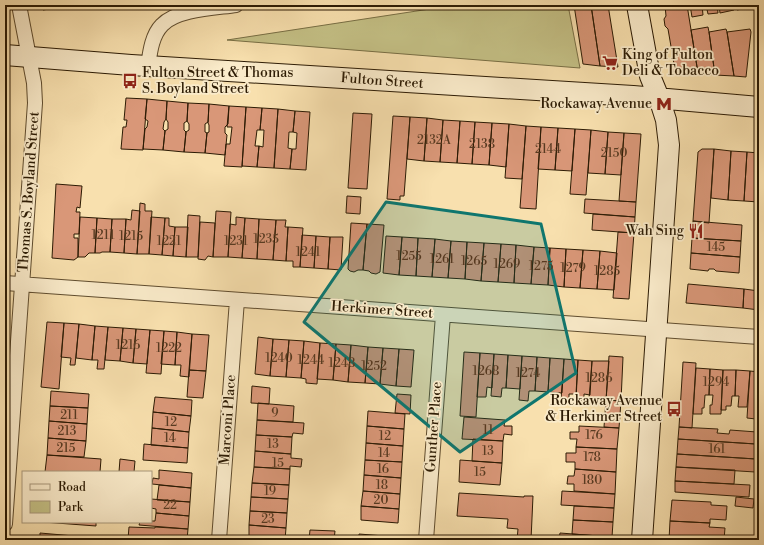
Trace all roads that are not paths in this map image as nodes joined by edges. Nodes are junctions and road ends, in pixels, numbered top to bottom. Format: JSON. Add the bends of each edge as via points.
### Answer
{"nodes":[{"id":1,"x":19,"y":5,"type":"edge"},
{"id":2,"x":236,"y":5,"type":"edge"},
{"id":3,"x":637,"y":5,"type":"edge"},
{"id":4,"x":5,"y":55,"type":"edge"},
{"id":5,"x":29,"y":57,"type":"junction"},
{"id":6,"x":148,"y":66,"type":"junction"},
{"id":7,"x":659,"y":98,"type":"junction"},
{"id":8,"x":759,"y":107,"type":"edge"},
{"id":9,"x":5,"y":283,"type":"edge"},
{"id":10,"x":22,"y":284,"type":"junction"},
{"id":11,"x":237,"y":300,"type":"junction"},
{"id":12,"x":442,"y":315,"type":"junction"},
{"id":13,"x":657,"y":330,"type":"junction"},
{"id":14,"x":759,"y":337,"type":"edge"},
{"id":15,"x":5,"y":524,"type":"edge"},
{"id":16,"x":219,"y":540,"type":"edge"},
{"id":17,"x":426,"y":540,"type":"edge"},
{"id":18,"x":642,"y":540,"type":"edge"}],
"edges":[{"from":1,"to":5,"type":"street","name":"Thomas S. Boyland Street"},
{"from":2,"to":6,"type":"street","via":[[193,11],[171,18],[156,34]]},
{"from":3,"to":7,"type":"main road","via":[[650,76]]},
{"from":4,"to":5,"type":"main road","name":"Fulton Street"},
{"from":5,"to":6,"type":"main road","name":"Fulton Street"},
{"from":5,"to":10,"type":"street","name":"Thomas S. Boyland Street","via":[[35,102]]},
{"from":6,"to":7,"type":"main road","name":"Fulton Street"},
{"from":7,"to":8,"type":"main road","name":"Fulton Street"},
{"from":7,"to":13,"type":"main road","via":[[666,120],[669,145]]},
{"from":9,"to":10,"type":"street","name":"Herkimer Street"},
{"from":10,"to":11,"type":"street","name":"Herkimer Street"},
{"from":10,"to":15,"type":"street","name":"Thomas S. Boyland Street"},
{"from":11,"to":12,"type":"street","name":"Herkimer Street"},
{"from":11,"to":16,"type":"street","name":"Marconi Place"},
{"from":12,"to":13,"type":"street","name":"Herkimer Street"},
{"from":12,"to":17,"type":"street","name":"Gunther Place"},
{"from":13,"to":14,"type":"street","name":"Herkimer Street"},
{"from":13,"to":18,"type":"main road"}]}
